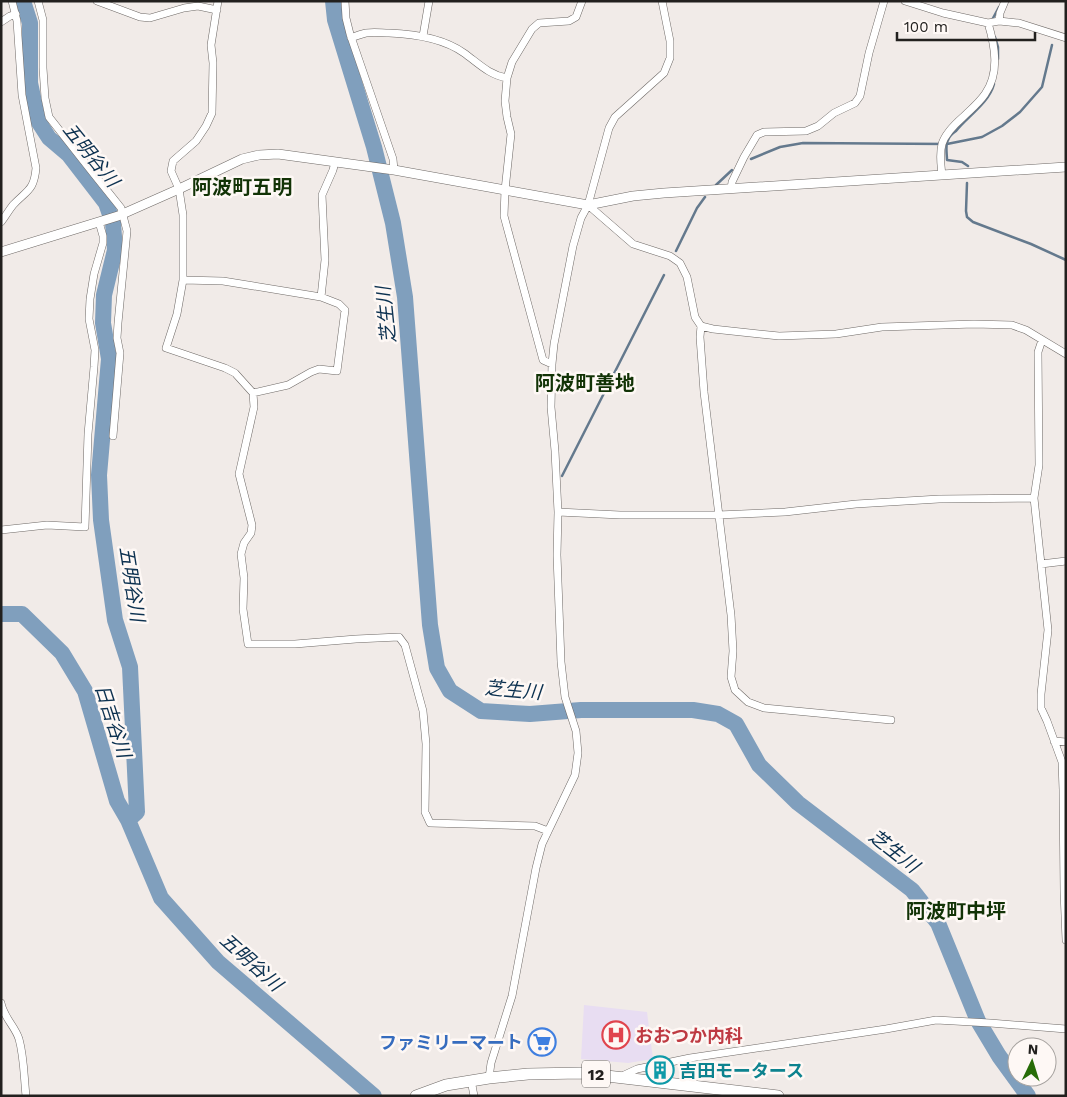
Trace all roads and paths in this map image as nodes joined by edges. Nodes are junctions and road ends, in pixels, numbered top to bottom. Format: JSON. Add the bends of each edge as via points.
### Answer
{"nodes":[{"id":1,"x":12,"y":1,"type":"edge"},
{"id":2,"x":38,"y":1,"type":"edge"},
{"id":3,"x":97,"y":1,"type":"edge"},
{"id":4,"x":218,"y":1,"type":"edge"},
{"id":5,"x":345,"y":1,"type":"edge"},
{"id":6,"x":429,"y":1,"type":"edge"},
{"id":7,"x":582,"y":1,"type":"edge"},
{"id":8,"x":662,"y":1,"type":"edge"},
{"id":9,"x":884,"y":1,"type":"edge"},
{"id":10,"x":905,"y":1,"type":"edge"},
{"id":11,"x":1005,"y":1,"type":"edge"},
{"id":12,"x":217,"y":10,"type":"junction"},
{"id":13,"x":16,"y":14,"type":"junction"},
{"id":14,"x":1,"y":22,"type":"edge"},
{"id":15,"x":993,"y":22,"type":"junction"},
{"id":16,"x":423,"y":36,"type":"junction"},
{"id":17,"x":351,"y":38,"type":"junction"},
{"id":18,"x":1066,"y":38,"type":"edge"},
{"id":19,"x":507,"y":78,"type":"junction"},
{"id":20,"x":335,"y":162,"type":"junction"},
{"id":21,"x":1066,"y":167,"type":"edge"},
{"id":22,"x":391,"y":170,"type":"junction"},
{"id":23,"x":942,"y":176,"type":"junction"},
{"id":24,"x":179,"y":189,"type":"junction"},
{"id":25,"x":731,"y":189,"type":"junction"},
{"id":26,"x":505,"y":190,"type":"junction"},
{"id":27,"x":588,"y":205,"type":"junction"},
{"id":28,"x":120,"y":215,"type":"junction"},
{"id":29,"x":102,"y":221,"type":"junction"},
{"id":30,"x":1,"y":222,"type":"edge"},
{"id":31,"x":1,"y":252,"type":"edge"},
{"id":32,"x":183,"y":280,"type":"junction"},
{"id":33,"x":320,"y":297,"type":"junction"},
{"id":34,"x":701,"y":326,"type":"junction"},
{"id":35,"x":1042,"y":340,"type":"junction"},
{"id":36,"x":1066,"y":354,"type":"edge"},
{"id":37,"x":552,"y":364,"type":"junction"},
{"id":38,"x":253,"y":393,"type":"junction"},
{"id":39,"x":113,"y":436,"type":"dead end"},
{"id":40,"x":1034,"y":498,"type":"junction"},
{"id":41,"x":558,"y":512,"type":"junction"},
{"id":42,"x":718,"y":515,"type":"junction"},
{"id":43,"x":1,"y":530,"type":"edge"},
{"id":44,"x":1066,"y":561,"type":"edge"},
{"id":45,"x":1041,"y":564,"type":"junction"},
{"id":46,"x":891,"y":720,"type":"dead end"},
{"id":47,"x":1054,"y":741,"type":"junction"},
{"id":48,"x":1066,"y":742,"type":"edge"},
{"id":49,"x":548,"y":831,"type":"junction"},
{"id":50,"x":1066,"y":940,"type":"edge"},
{"id":51,"x":1,"y":1003,"type":"edge"},
{"id":52,"x":1066,"y":1029,"type":"edge"},
{"id":53,"x":620,"y":1077,"type":"junction"},
{"id":54,"x":489,"y":1078,"type":"junction"},
{"id":55,"x":471,"y":1080,"type":"junction"},
{"id":56,"x":26,"y":1096,"type":"edge"},
{"id":57,"x":416,"y":1096,"type":"edge"},
{"id":58,"x":474,"y":1096,"type":"edge"},
{"id":59,"x":778,"y":1096,"type":"edge"}],
"edges":[{"from":1,"to":13,"type":"street"},
{"from":2,"to":28,"type":"street","via":[[43,20],[45,98],[50,117],[121,208]]},
{"from":3,"to":12,"type":"street","via":[[150,18],[198,6]]},
{"from":4,"to":12,"type":"street"},
{"from":5,"to":17,"type":"street"},
{"from":6,"to":16,"type":"street"},
{"from":7,"to":19,"type":"street","via":[[576,17],[569,21],[539,23],[532,29],[512,62]]},
{"from":8,"to":27,"type":"street","via":[[670,58],[664,73],[615,117],[609,128]]},
{"from":9,"to":25,"type":"street","via":[[860,96],[854,103],[806,131],[757,135]]},
{"from":10,"to":15,"type":"street","via":[[943,13]]},
{"from":11,"to":15,"type":"street"},
{"from":12,"to":24,"type":"street","via":[[211,45],[212,113],[196,140],[173,161],[171,171]]},
{"from":13,"to":14,"type":"street"},
{"from":13,"to":30,"type":"street","via":[[22,95],[36,168],[35,179],[28,192],[12,206]]},
{"from":15,"to":18,"type":"street","via":[[1019,22]]},
{"from":15,"to":23,"type":"street","via":[[996,59],[990,83],[984,96],[956,123],[942,144]]},
{"from":16,"to":17,"type":"street","via":[[378,32]]},
{"from":16,"to":19,"type":"street","via":[[454,47],[484,69]]},
{"from":17,"to":22,"type":"street","via":[[393,159]]},
{"from":19,"to":26,"type":"street","via":[[505,101],[511,134]]},
{"from":20,"to":22,"type":"street"},
{"from":20,"to":24,"type":"street","via":[[278,154],[259,155],[242,159]]},
{"from":20,"to":33,"type":"street","via":[[322,195],[325,260]]},
{"from":21,"to":23,"type":"street"},
{"from":22,"to":26,"type":"street"},
{"from":23,"to":25,"type":"street"},
{"from":24,"to":28,"type":"street"},
{"from":24,"to":32,"type":"street","via":[[184,215]]},
{"from":25,"to":27,"type":"street","via":[[633,196]]},
{"from":26,"to":27,"type":"street"},
{"from":26,"to":37,"type":"street","via":[[504,216],[518,272],[543,360]]},
{"from":27,"to":34,"type":"street","via":[[633,244],[670,256],[680,263],[687,277],[695,318]]},
{"from":27,"to":37,"type":"street","via":[[573,246]]},
{"from":28,"to":29,"type":"street"},
{"from":28,"to":39,"type":"street","via":[[127,231],[118,323],[120,353]]},
{"from":29,"to":31,"type":"street"},
{"from":29,"to":43,"type":"street","via":[[103,244],[90,300],[89,319],[95,350],[84,527],[47,525]]},
{"from":32,"to":33,"type":"street","via":[[223,281]]},
{"from":32,"to":38,"type":"street","via":[[166,348],[225,368]]},
{"from":33,"to":38,"type":"street","via":[[340,304],[345,310],[337,372],[311,372],[288,385]]},
{"from":34,"to":35,"type":"street","via":[[779,336],[836,334],[882,327],[1012,325]]},
{"from":34,"to":42,"type":"street","via":[[704,392]]},
{"from":35,"to":36,"type":"street"},
{"from":35,"to":40,"type":"street","via":[[1038,352],[1039,465]]},
{"from":37,"to":41,"type":"street","via":[[551,407]]},
{"from":38,"to":49,"type":"street","via":[[254,407],[239,474],[252,525],[252,533],[241,554],[248,644],[399,637],[405,645],[423,711],[425,812],[430,824],[535,826]]},
{"from":40,"to":42,"type":"street","via":[[930,500]]},
{"from":40,"to":45,"type":"street"},
{"from":41,"to":42,"type":"street"},
{"from":41,"to":49,"type":"street","via":[[562,662],[565,697],[576,731],[578,753],[575,775]]},
{"from":42,"to":46,"type":"street","via":[[731,615],[731,677],[735,690],[748,702],[764,708]]},
{"from":44,"to":45,"type":"street"},
{"from":45,"to":47,"type":"street","via":[[1048,630],[1041,708]]},
{"from":47,"to":48,"type":"street"},
{"from":47,"to":50,"type":"street","via":[[1062,762],[1064,790]]},
{"from":49,"to":54,"type":"street","via":[[536,868],[512,996]]},
{"from":51,"to":56,"type":"street","via":[[18,1037]]},
{"from":52,"to":53,"type":"street","via":[[936,1020],[690,1058],[637,1069]]},
{"from":53,"to":54,"type":"main road","number":"12","via":[[581,1073]]},
{"from":53,"to":59,"type":"main road","number":"12"},
{"from":54,"to":55,"type":"main road","number":"12"},
{"from":55,"to":57,"type":"main road","number":"12"},
{"from":55,"to":58,"type":"street"}]}
